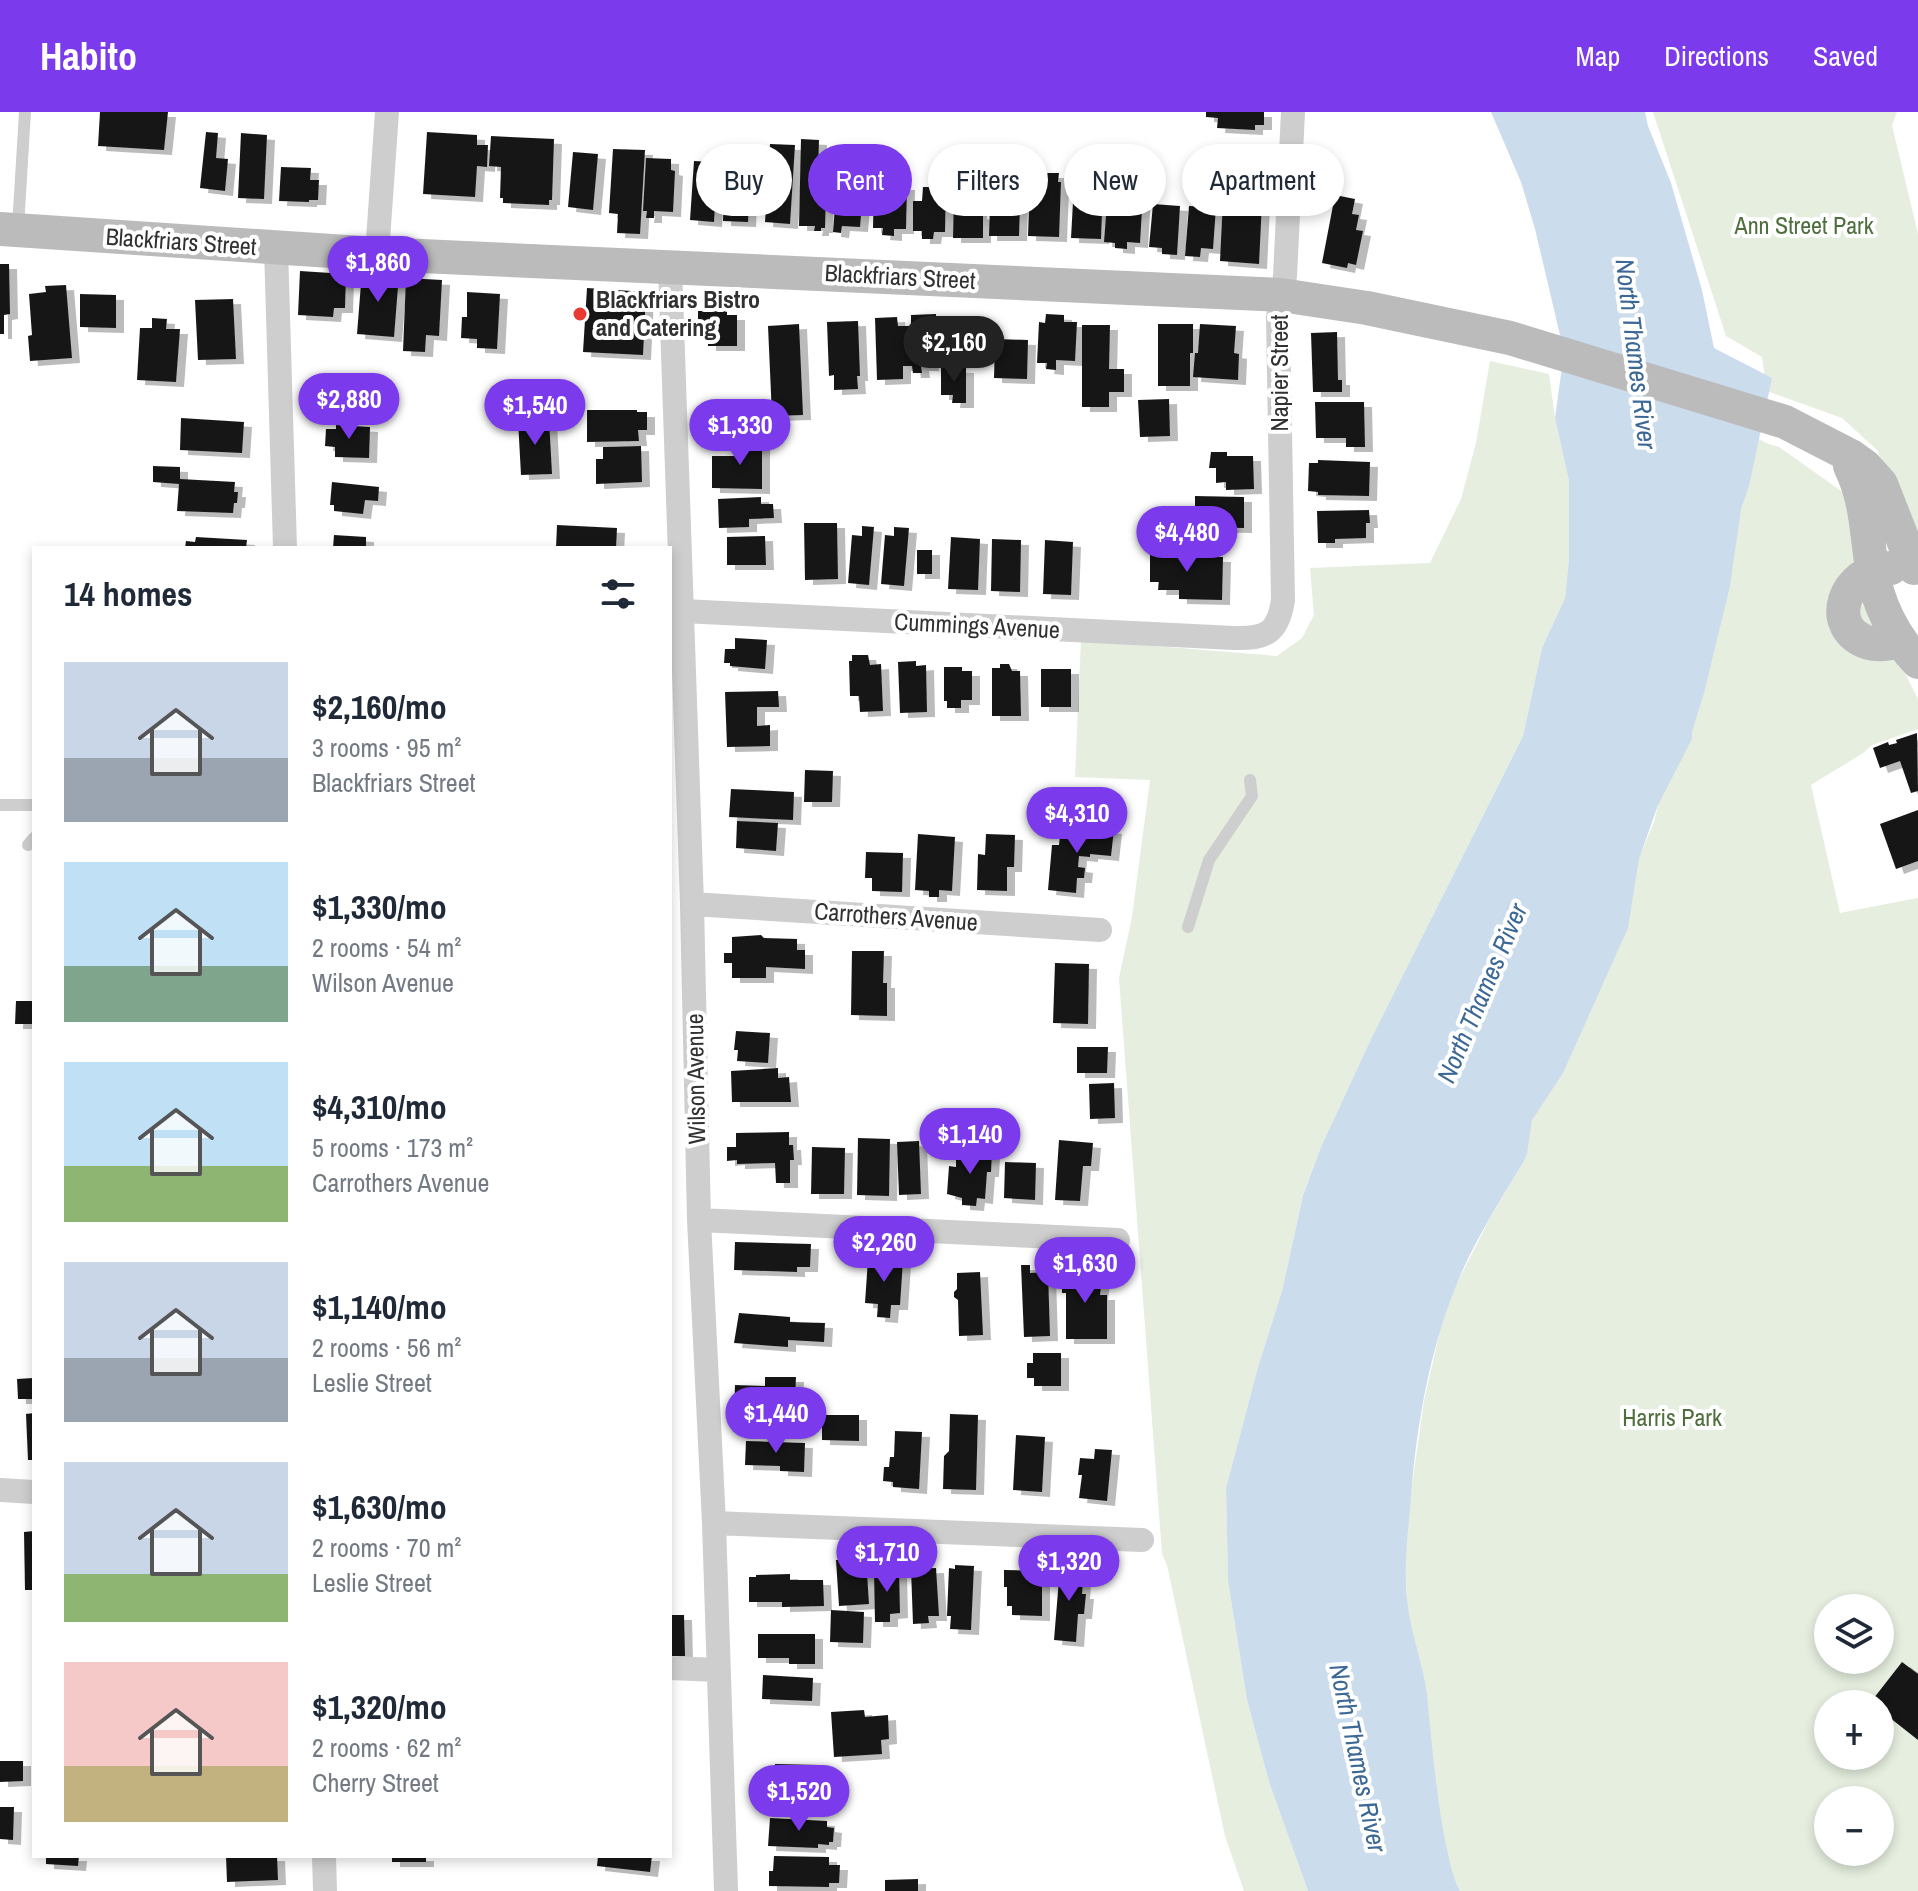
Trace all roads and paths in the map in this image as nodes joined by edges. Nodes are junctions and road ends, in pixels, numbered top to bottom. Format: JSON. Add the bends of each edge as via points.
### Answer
{"nodes":[{"id":1,"x":25,"y":112,"type":"edge"},
{"id":2,"x":387,"y":112,"type":"edge"},
{"id":3,"x":1293,"y":112,"type":"edge"},
{"id":4,"x":9,"y":230,"type":"edge"},
{"id":5,"x":276,"y":248,"type":"junction"},
{"id":6,"x":377,"y":254,"type":"junction"},
{"id":7,"x":670,"y":266,"type":"junction"},
{"id":8,"x":1281,"y":295,"type":"junction"},
{"id":9,"x":1842,"y":452,"type":"junction"},
{"id":10,"x":285,"y":546,"type":"edge"},
{"id":11,"x":1872,"y":571,"type":"junction"},
{"id":12,"x":1916,"y":574,"type":"edge"},
{"id":13,"x":683,"y":611,"type":"junction"},
{"id":14,"x":1270,"y":632,"type":"joint"},
{"id":15,"x":1909,"y":652,"type":"edge"},
{"id":16,"x":1250,"y":780,"type":"dead end"},
{"id":17,"x":0,"y":805,"type":"edge"},
{"id":18,"x":32,"y":805,"type":"edge"},
{"id":19,"x":692,"y":904,"type":"junction"},
{"id":20,"x":1188,"y":927,"type":"dead end"},
{"id":21,"x":1100,"y":930,"type":"dead end"},
{"id":22,"x":699,"y":1220,"type":"junction"},
{"id":23,"x":1118,"y":1240,"type":"dead end"},
{"id":24,"x":0,"y":1490,"type":"edge"},
{"id":25,"x":32,"y":1492,"type":"edge"},
{"id":26,"x":714,"y":1523,"type":"junction"},
{"id":27,"x":1142,"y":1540,"type":"dead end"},
{"id":28,"x":672,"y":1668,"type":"edge"},
{"id":29,"x":718,"y":1670,"type":"junction"},
{"id":30,"x":324,"y":1858,"type":"edge"},
{"id":31,"x":325,"y":1891,"type":"edge"},
{"id":32,"x":726,"y":1891,"type":"edge"}],
"edges":[{"from":1,"to":4,"type":"lane"},
{"from":2,"to":6,"type":"street"},
{"from":3,"to":8,"type":"street","name":"Napier Street"},
{"from":4,"to":5,"type":"street","name":"Blackfriars Street"},
{"from":5,"to":6,"type":"street","name":"Blackfriars Street"},
{"from":5,"to":10,"type":"street"},
{"from":6,"to":7,"type":"street","name":"Blackfriars Street"},
{"from":7,"to":8,"type":"street","name":"Blackfriars Street"},
{"from":7,"to":13,"type":"street","name":"Wilson Avenue"},
{"from":8,"to":9,"type":"street","name":"Blackfriars Street","via":[[1510,338],[1785,422]]},
{"from":8,"to":14,"type":"street","name":"Napier Street","via":[[1283,600]]},
{"from":9,"to":11,"type":"street","via":[[1861,489]]},
{"from":9,"to":12,"type":"street","name":"Blackfriars Street","via":[[1881,484]]},
{"from":11,"to":12,"type":"street"},
{"from":11,"to":15,"type":"street","via":[[1859,577],[1845,597],[1847,622],[1869,643]]},
{"from":13,"to":14,"type":"street","name":"Cummings Avenue","via":[[1234,638]]},
{"from":13,"to":19,"type":"street","name":"Wilson Avenue"},
{"from":16,"to":20,"type":"lane","via":[[1252,796],[1209,860]]},
{"from":17,"to":18,"type":"lane"},
{"from":19,"to":21,"type":"street","name":"Carrothers Avenue"},
{"from":19,"to":22,"type":"street","name":"Wilson Avenue"},
{"from":22,"to":23,"type":"street"},
{"from":22,"to":26,"type":"street","name":"Wilson Avenue"},
{"from":24,"to":25,"type":"street"},
{"from":26,"to":27,"type":"street"},
{"from":26,"to":29,"type":"street","name":"Wilson Avenue"},
{"from":28,"to":29,"type":"street"},
{"from":29,"to":32,"type":"street","name":"Wilson Avenue"},
{"from":30,"to":31,"type":"street"}]}
